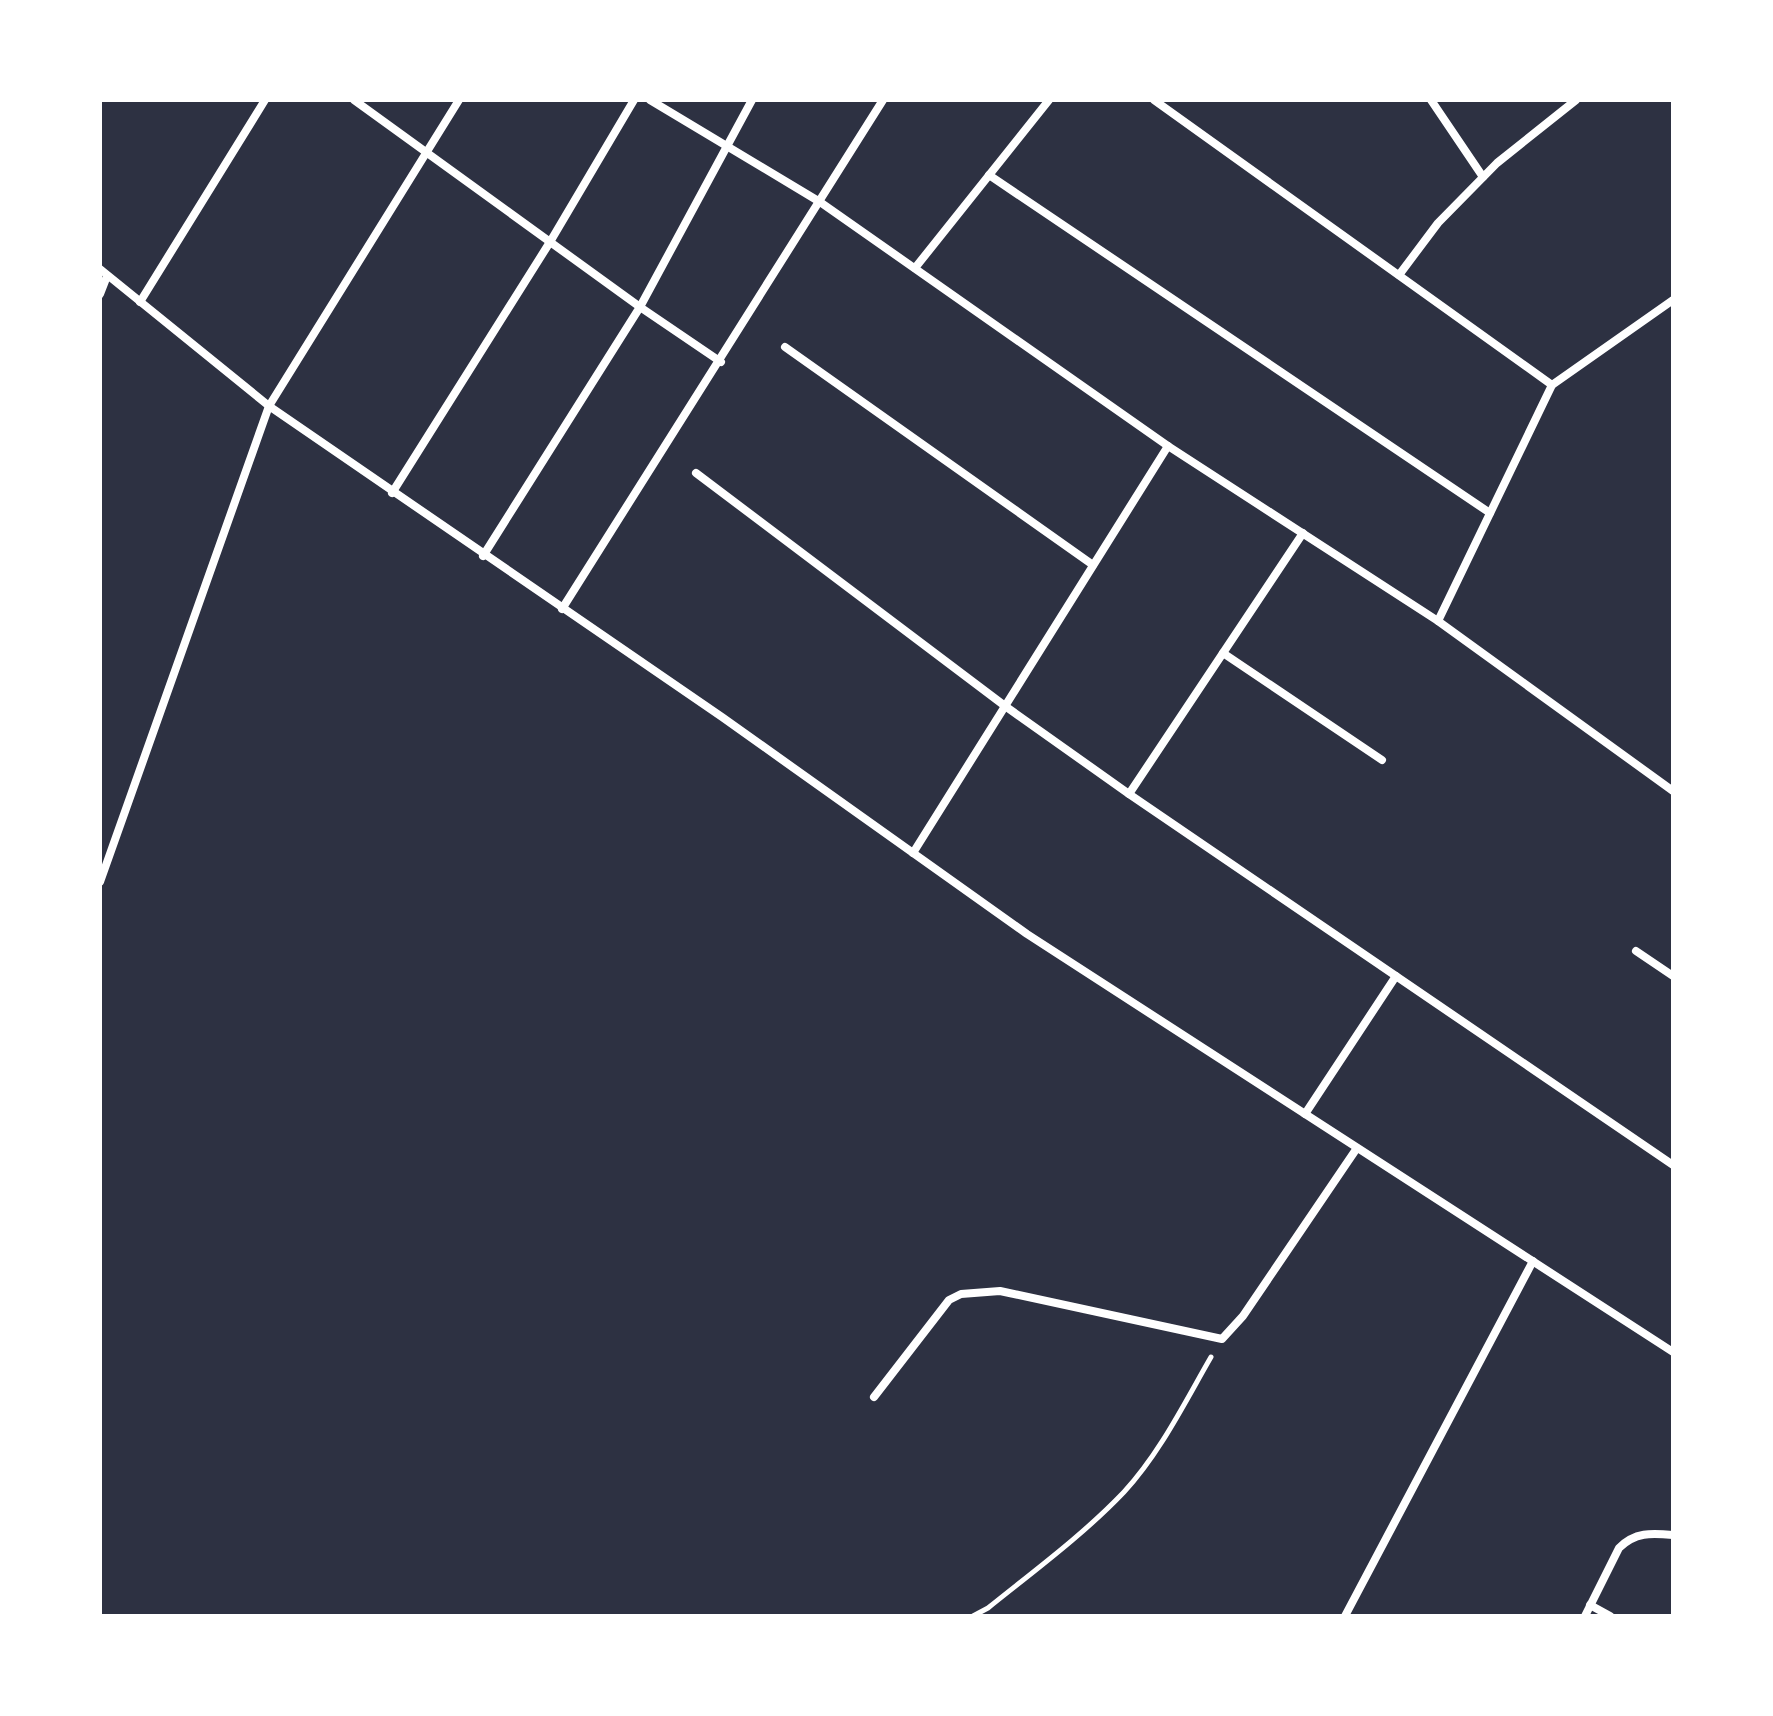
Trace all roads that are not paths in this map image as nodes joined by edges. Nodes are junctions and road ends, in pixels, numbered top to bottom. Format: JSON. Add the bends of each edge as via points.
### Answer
{"nodes":[{"id":1,"x":265,"y":100,"type":"edge"},
{"id":2,"x":354,"y":100,"type":"edge"},
{"id":3,"x":459,"y":100,"type":"edge"},
{"id":4,"x":634,"y":100,"type":"edge"},
{"id":5,"x":650,"y":100,"type":"edge"},
{"id":6,"x":752,"y":100,"type":"edge"},
{"id":7,"x":883,"y":100,"type":"edge"},
{"id":8,"x":1049,"y":100,"type":"edge"},
{"id":9,"x":1154,"y":100,"type":"edge"},
{"id":10,"x":1431,"y":100,"type":"edge"},
{"id":11,"x":1576,"y":100,"type":"edge"},
{"id":12,"x":727,"y":146,"type":"junction"},
{"id":13,"x":427,"y":153,"type":"junction"},
{"id":14,"x":989,"y":175,"type":"junction"},
{"id":15,"x":1483,"y":177,"type":"junction"},
{"id":16,"x":820,"y":202,"type":"junction"},
{"id":17,"x":550,"y":242,"type":"junction"},
{"id":18,"x":915,"y":268,"type":"junction"},
{"id":19,"x":104,"y":272,"type":"edge"},
{"id":20,"x":1399,"y":275,"type":"junction"},
{"id":21,"x":100,"y":294,"type":"edge"},
{"id":22,"x":1673,"y":300,"type":"edge"},
{"id":23,"x":140,"y":302,"type":"junction"},
{"id":24,"x":640,"y":307,"type":"junction"},
{"id":25,"x":785,"y":347,"type":"dead end"},
{"id":26,"x":721,"y":362,"type":"junction"},
{"id":27,"x":1552,"y":385,"type":"junction"},
{"id":28,"x":269,"y":406,"type":"junction"},
{"id":29,"x":1168,"y":446,"type":"junction"},
{"id":30,"x":696,"y":473,"type":"dead end"},
{"id":31,"x":392,"y":493,"type":"junction"},
{"id":32,"x":1490,"y":513,"type":"junction"},
{"id":33,"x":1303,"y":533,"type":"junction"},
{"id":34,"x":483,"y":556,"type":"junction"},
{"id":35,"x":1093,"y":565,"type":"junction"},
{"id":36,"x":562,"y":609,"type":"junction"},
{"id":37,"x":1438,"y":621,"type":"junction"},
{"id":38,"x":1223,"y":653,"type":"junction"},
{"id":39,"x":1005,"y":706,"type":"junction"},
{"id":40,"x":1382,"y":760,"type":"dead end"},
{"id":41,"x":1673,"y":791,"type":"edge"},
{"id":42,"x":1129,"y":794,"type":"junction"},
{"id":43,"x":913,"y":853,"type":"junction"},
{"id":44,"x":100,"y":882,"type":"edge"},
{"id":45,"x":1636,"y":951,"type":"dead end"},
{"id":46,"x":1396,"y":976,"type":"junction"},
{"id":47,"x":1673,"y":976,"type":"edge"},
{"id":48,"x":1305,"y":1114,"type":"junction"},
{"id":49,"x":1357,"y":1148,"type":"junction"},
{"id":50,"x":1671,"y":1160,"type":"edge"},
{"id":51,"x":1533,"y":1261,"type":"junction"},
{"id":52,"x":1673,"y":1352,"type":"edge"},
{"id":53,"x":874,"y":1397,"type":"dead end"},
{"id":54,"x":1673,"y":1535,"type":"edge"},
{"id":55,"x":1590,"y":1605,"type":"junction"},
{"id":56,"x":1345,"y":1616,"type":"edge"},
{"id":57,"x":1585,"y":1616,"type":"edge"},
{"id":58,"x":1610,"y":1616,"type":"edge"}],
"edges":[{"from":1,"to":23,"type":"street"},
{"from":2,"to":13,"type":"street"},
{"from":3,"to":13,"type":"street"},
{"from":4,"to":17,"type":"street"},
{"from":5,"to":12,"type":"street"},
{"from":6,"to":12,"type":"street"},
{"from":7,"to":16,"type":"street"},
{"from":8,"to":14,"type":"street"},
{"from":9,"to":20,"type":"street"},
{"from":10,"to":15,"type":"street"},
{"from":11,"to":15,"type":"street"},
{"from":12,"to":16,"type":"street"},
{"from":12,"to":24,"type":"street"},
{"from":13,"to":17,"type":"street"},
{"from":13,"to":28,"type":"street"},
{"from":14,"to":18,"type":"street"},
{"from":14,"to":32,"type":"street"},
{"from":15,"to":20,"type":"street","via":[[1438,223]]},
{"from":16,"to":18,"type":"street"},
{"from":16,"to":26,"type":"street"},
{"from":17,"to":24,"type":"street"},
{"from":17,"to":31,"type":"street"},
{"from":18,"to":29,"type":"street"},
{"from":19,"to":21,"type":"street"},
{"from":19,"to":23,"type":"street"},
{"from":20,"to":27,"type":"street"},
{"from":22,"to":27,"type":"street"},
{"from":23,"to":28,"type":"street"},
{"from":24,"to":26,"type":"street"},
{"from":24,"to":34,"type":"street"},
{"from":25,"to":35,"type":"street"},
{"from":26,"to":36,"type":"street"},
{"from":27,"to":32,"type":"street"},
{"from":28,"to":31,"type":"street"},
{"from":28,"to":44,"type":"street"},
{"from":29,"to":33,"type":"street"},
{"from":29,"to":35,"type":"street"},
{"from":30,"to":39,"type":"street"},
{"from":31,"to":34,"type":"street"},
{"from":32,"to":37,"type":"street"},
{"from":33,"to":37,"type":"street"},
{"from":33,"to":38,"type":"street"},
{"from":34,"to":36,"type":"street"},
{"from":35,"to":39,"type":"street"},
{"from":36,"to":43,"type":"street"},
{"from":37,"to":41,"type":"street"},
{"from":38,"to":40,"type":"street"},
{"from":38,"to":42,"type":"street"},
{"from":39,"to":42,"type":"street"},
{"from":39,"to":43,"type":"street"},
{"from":42,"to":46,"type":"street"},
{"from":43,"to":48,"type":"street","via":[[1027,934]]},
{"from":45,"to":47,"type":"street"},
{"from":46,"to":48,"type":"street"},
{"from":46,"to":50,"type":"street"},
{"from":48,"to":49,"type":"street"},
{"from":49,"to":51,"type":"street"},
{"from":49,"to":53,"type":"street","via":[[1222,1339],[1000,1291],[961,1294],[949,1300]]},
{"from":51,"to":52,"type":"street"},
{"from":51,"to":56,"type":"street"},
{"from":54,"to":55,"type":"street","via":[[1651,1533],[1627,1540]]},
{"from":55,"to":57,"type":"street"},
{"from":55,"to":58,"type":"street"}]}
